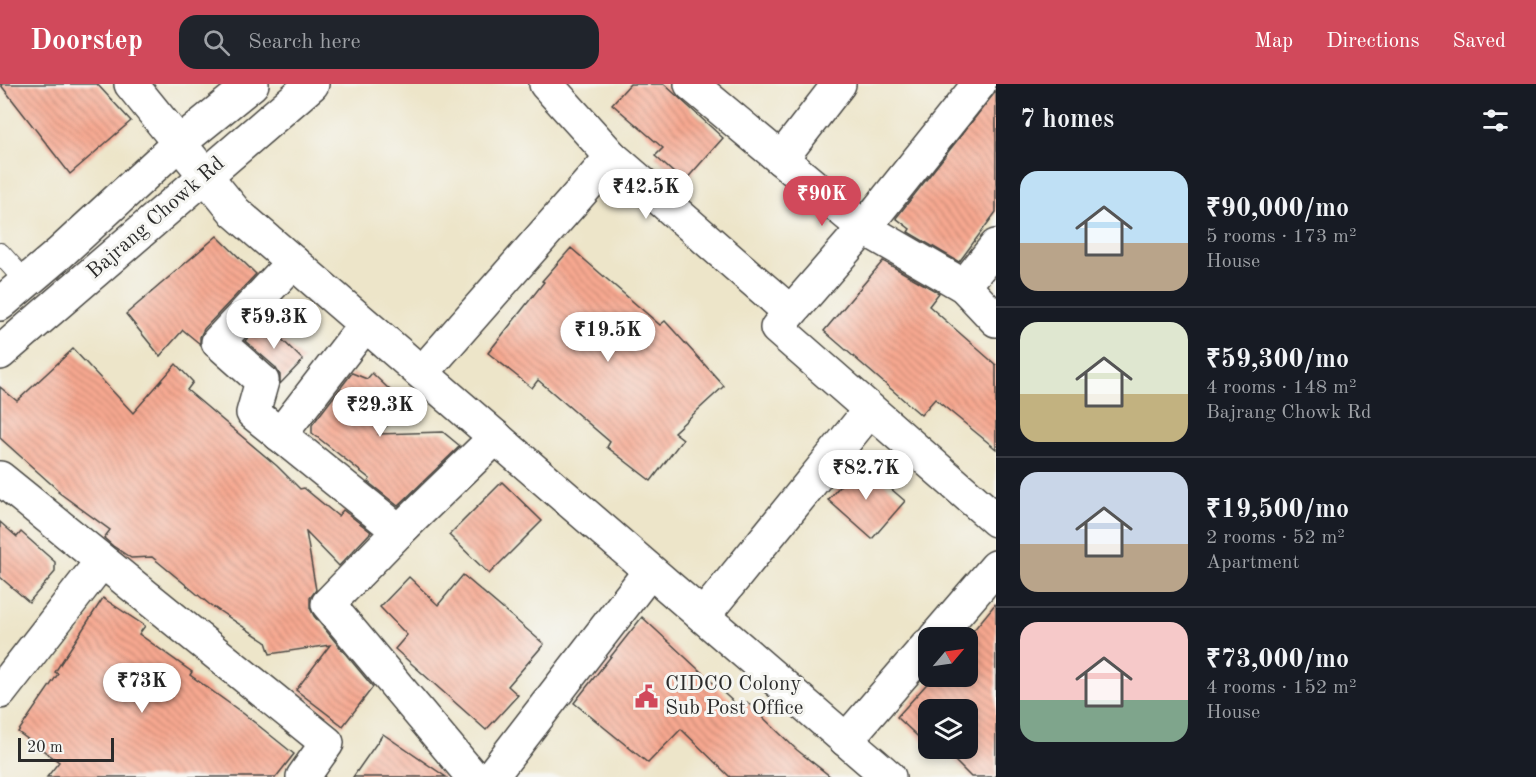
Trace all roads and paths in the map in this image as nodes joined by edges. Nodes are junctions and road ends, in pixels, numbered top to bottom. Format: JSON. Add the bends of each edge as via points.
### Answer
{"nodes":[{"id":1,"x":131,"y":84,"type":"edge"},
{"id":2,"x":252,"y":84,"type":"edge"},
{"id":3,"x":312,"y":84,"type":"edge"},
{"id":4,"x":546,"y":84,"type":"edge"},
{"id":5,"x":839,"y":84,"type":"edge"},
{"id":6,"x":979,"y":84,"type":"edge"},
{"id":7,"x":704,"y":88,"type":"edge"},
{"id":8,"x":178,"y":144,"type":"junction"},
{"id":9,"x":612,"y":157,"type":"junction"},
{"id":10,"x":781,"y":159,"type":"junction"},
{"id":11,"x":206,"y":176,"type":"junction"},
{"id":12,"x":864,"y":228,"type":"junction"},
{"id":13,"x":996,"y":246,"type":"edge"},
{"id":14,"x":0,"y":253,"type":"edge"},
{"id":15,"x":293,"y":262,"type":"junction"},
{"id":16,"x":26,"y":282,"type":"junction"},
{"id":17,"x":964,"y":286,"type":"junction"},
{"id":18,"x":0,"y":304,"type":"edge"},
{"id":19,"x":790,"y":312,"type":"junction"},
{"id":20,"x":996,"y":320,"type":"edge"},
{"id":21,"x":365,"y":325,"type":"junction"},
{"id":22,"x":0,"y":353,"type":"edge"},
{"id":23,"x":422,"y":373,"type":"junction"},
{"id":24,"x":870,"y":410,"type":"junction"},
{"id":25,"x":280,"y":435,"type":"junction"},
{"id":26,"x":496,"y":437,"type":"junction"},
{"id":27,"x":0,"y":478,"type":"edge"},
{"id":28,"x":996,"y":520,"type":"edge"},
{"id":29,"x":399,"y":531,"type":"junction"},
{"id":30,"x":102,"y":561,"type":"junction"},
{"id":31,"x":996,"y":567,"type":"edge"},
{"id":32,"x":650,"y":571,"type":"junction"},
{"id":33,"x":703,"y":616,"type":"junction"},
{"id":34,"x":944,"y":627,"type":"edge"},
{"id":35,"x":918,"y":657,"type":"edge"},
{"id":36,"x":0,"y":692,"type":"edge"},
{"id":37,"x":846,"y":740,"type":"junction"},
{"id":38,"x":303,"y":777,"type":"edge"},
{"id":39,"x":473,"y":777,"type":"edge"},
{"id":40,"x":491,"y":777,"type":"edge"},
{"id":41,"x":888,"y":777,"type":"edge"}],
"edges":[{"from":1,"to":8,"type":"street"},
{"from":2,"to":8,"type":"street","name":"Bajrang Chowk Rd"},
{"from":3,"to":11,"type":"street","name":"Bajrang Chowk Rd"},
{"from":4,"to":9,"type":"street"},
{"from":5,"to":10,"type":"street"},
{"from":6,"to":12,"type":"street"},
{"from":7,"to":10,"type":"street"},
{"from":8,"to":11,"type":"street"},
{"from":8,"to":16,"type":"street","name":"Bajrang Chowk Rd"},
{"from":9,"to":19,"type":"street"},
{"from":9,"to":23,"type":"street"},
{"from":10,"to":12,"type":"street"},
{"from":11,"to":15,"type":"street","via":[[235,212]]},
{"from":11,"to":22,"type":"street","name":"Bajrang Chowk Rd"},
{"from":12,"to":17,"type":"street"},
{"from":12,"to":19,"type":"street"},
{"from":13,"to":17,"type":"street"},
{"from":14,"to":16,"type":"lane"},
{"from":15,"to":21,"type":"street"},
{"from":15,"to":25,"type":"street","via":[[218,342],[262,381],[254,413]]},
{"from":16,"to":18,"type":"street","name":"Bajrang Chowk Rd"},
{"from":17,"to":20,"type":"street"},
{"from":19,"to":24,"type":"street","via":[[777,328]]},
{"from":21,"to":23,"type":"street"},
{"from":21,"to":25,"type":"street"},
{"from":23,"to":26,"type":"street"},
{"from":24,"to":28,"type":"street"},
{"from":24,"to":33,"type":"street"},
{"from":25,"to":29,"type":"street"},
{"from":26,"to":29,"type":"street"},
{"from":26,"to":32,"type":"street"},
{"from":27,"to":30,"type":"street"},
{"from":29,"to":39,"type":"street","via":[[328,604]]},
{"from":30,"to":36,"type":"street"},
{"from":30,"to":38,"type":"street","via":[[327,743]]},
{"from":31,"to":34,"type":"street"},
{"from":32,"to":33,"type":"street"},
{"from":32,"to":40,"type":"street"},
{"from":33,"to":37,"type":"street"},
{"from":35,"to":37,"type":"street"},
{"from":37,"to":41,"type":"street"}]}
